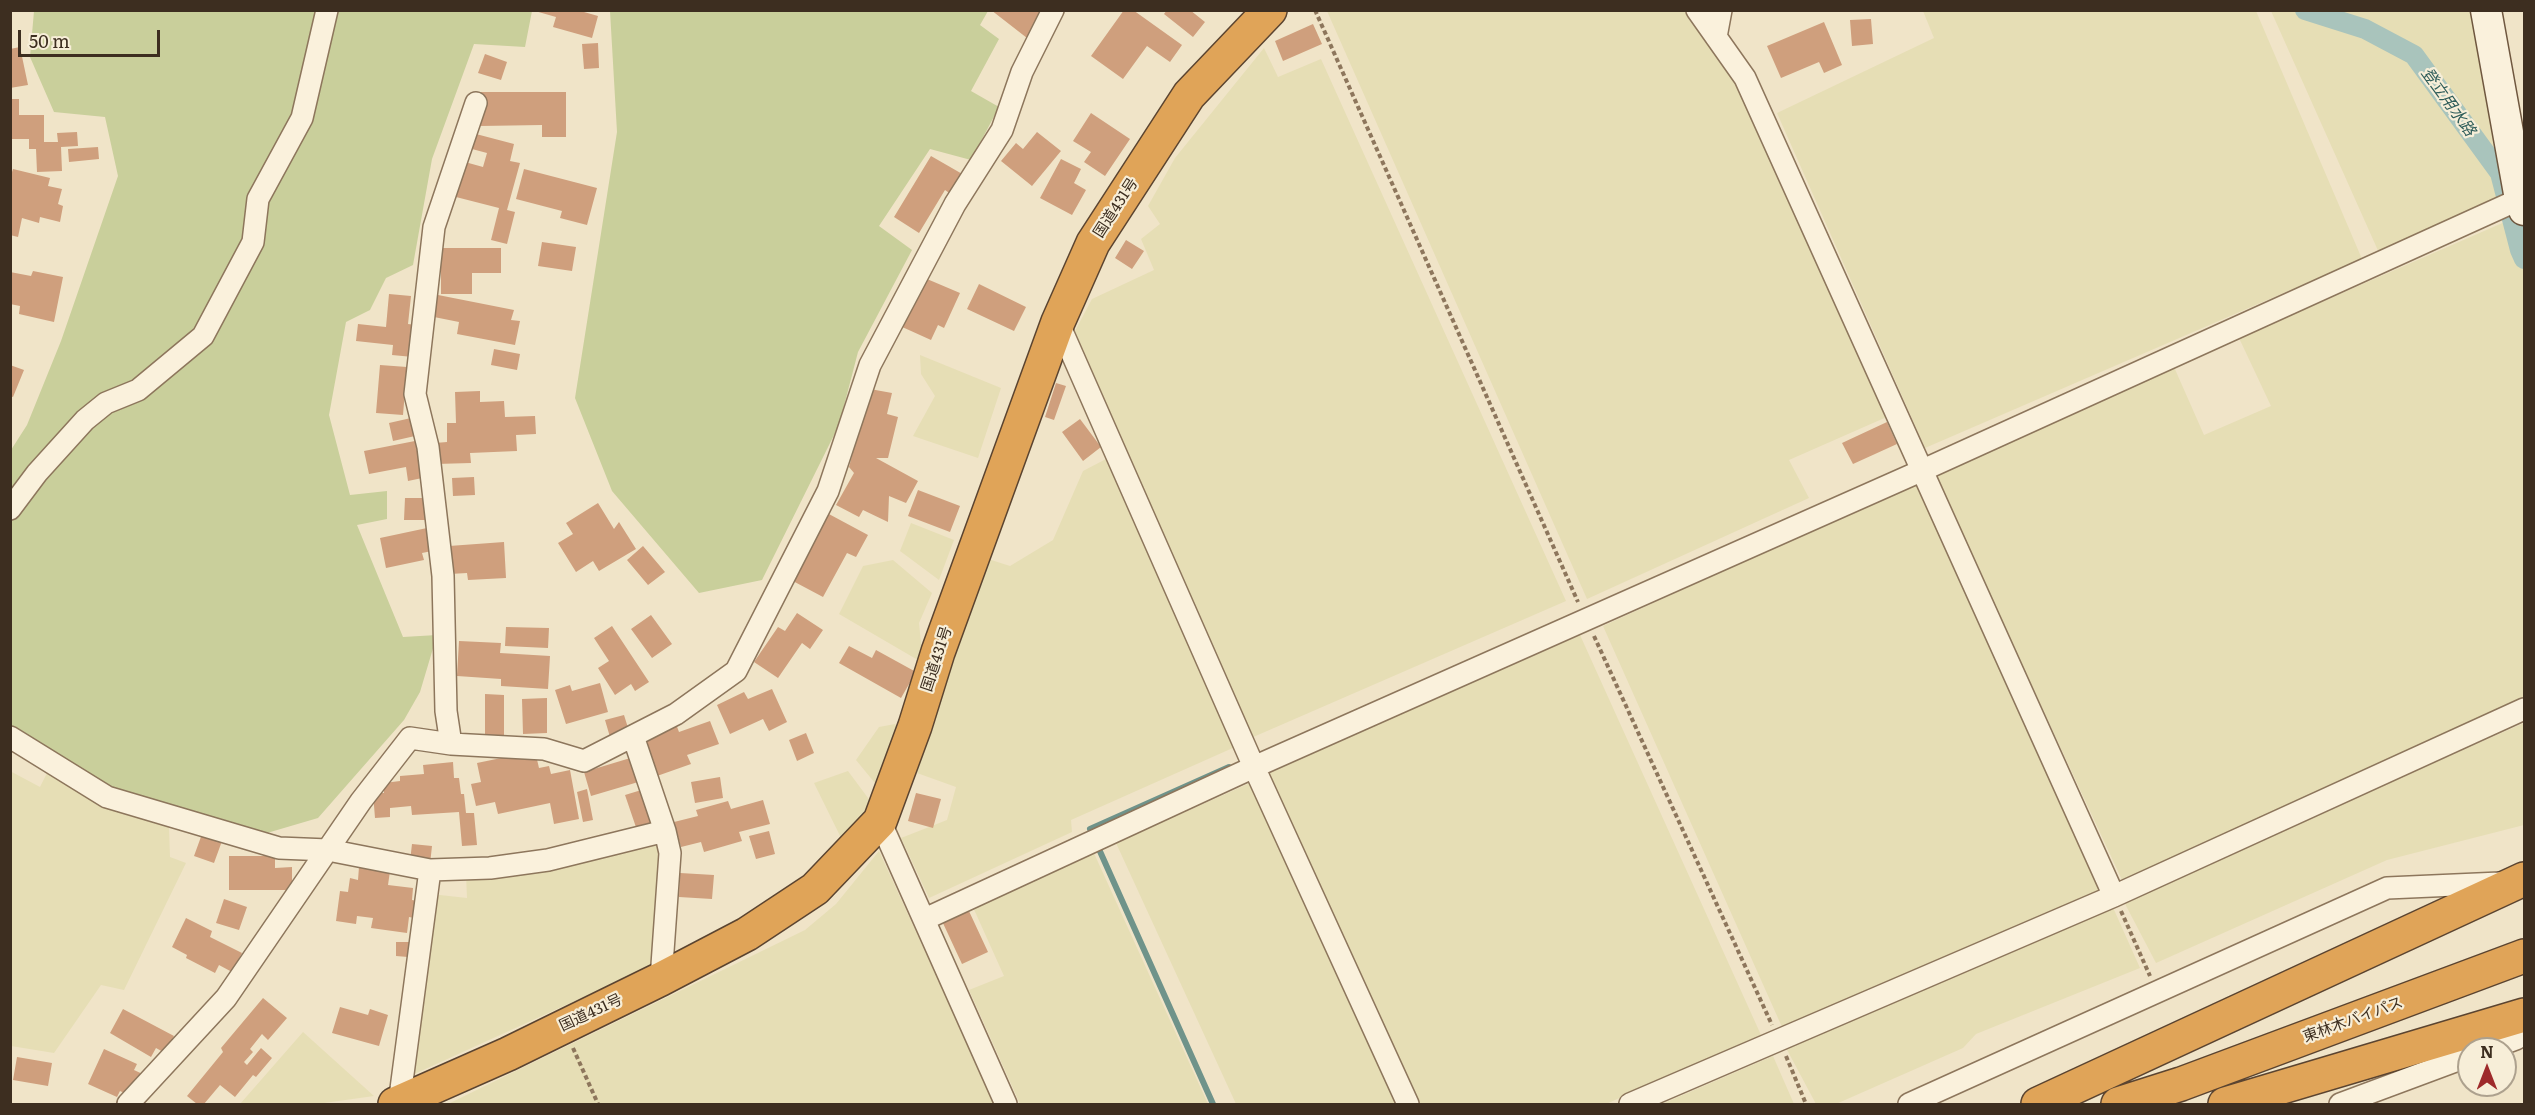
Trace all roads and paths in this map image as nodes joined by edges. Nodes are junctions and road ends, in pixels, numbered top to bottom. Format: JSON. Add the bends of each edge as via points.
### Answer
{"nodes":[{"id":1,"x":327,"y":10,"type":"edge"},
{"id":2,"x":1053,"y":10,"type":"edge"},
{"id":3,"x":1270,"y":10,"type":"edge"},
{"id":4,"x":1315,"y":10,"type":"edge"},
{"id":5,"x":1697,"y":10,"type":"edge"},
{"id":6,"x":1721,"y":10,"type":"edge"},
{"id":7,"x":2486,"y":10,"type":"edge"},
{"id":8,"x":1716,"y":37,"type":"junction"},
{"id":9,"x":476,"y":103,"type":"dead end"},
{"id":10,"x":2522,"y":205,"type":"edge"},
{"id":11,"x":1058,"y":322,"type":"junction"},
{"id":12,"x":1923,"y":470,"type":"junction"},
{"id":13,"x":10,"y":509,"type":"edge"},
{"id":14,"x":1585,"y":618,"type":"junction"},
{"id":15,"x":2524,"y":709,"type":"edge"},
{"id":16,"x":633,"y":736,"type":"junction"},
{"id":17,"x":10,"y":737,"type":"edge"},
{"id":18,"x":451,"y":744,"type":"junction"},
{"id":19,"x":1254,"y":767,"type":"junction"},
{"id":20,"x":880,"y":821,"type":"junction"},
{"id":21,"x":665,"y":831,"type":"junction"},
{"id":22,"x":328,"y":850,"type":"junction"},
{"id":23,"x":429,"y":870,"type":"junction"},
{"id":24,"x":2520,"y":880,"type":"edge"},
{"id":25,"x":2114,"y":896,"type":"junction"},
{"id":26,"x":925,"y":919,"type":"junction"},
{"id":27,"x":2524,"y":956,"type":"edge"},
{"id":28,"x":661,"y":979,"type":"junction"},
{"id":29,"x":2153,"y":982,"type":"dead end"},
{"id":30,"x":2524,"y":1015,"type":"edge"},
{"id":31,"x":562,"y":1026,"type":"junction"},
{"id":32,"x":1778,"y":1039,"type":"junction"},
{"id":33,"x":2457,"y":1060,"type":"edge"},
{"id":34,"x":2181,"y":1084,"type":"junction"},
{"id":35,"x":128,"y":1104,"type":"edge"},
{"id":36,"x":398,"y":1104,"type":"edge"},
{"id":37,"x":598,"y":1104,"type":"edge"},
{"id":38,"x":1006,"y":1104,"type":"edge"},
{"id":39,"x":1408,"y":1104,"type":"edge"},
{"id":40,"x":1630,"y":1104,"type":"edge"},
{"id":41,"x":1806,"y":1104,"type":"edge"},
{"id":42,"x":1909,"y":1104,"type":"edge"},
{"id":43,"x":2038,"y":1104,"type":"edge"},
{"id":44,"x":2118,"y":1104,"type":"edge"},
{"id":45,"x":2141,"y":1104,"type":"edge"},
{"id":46,"x":2225,"y":1104,"type":"edge"},
{"id":47,"x":2340,"y":1104,"type":"edge"}],
"edges":[{"from":1,"to":13,"type":"street","via":[[302,118],[258,199],[253,242],[203,336],[138,390],[106,403],[85,420],[36,473]]},
{"from":2,"to":16,"type":"street","via":[[1022,72],[1002,130],[955,204],[870,365],[828,491],[736,671],[676,714]]},
{"from":3,"to":11,"type":"highway","name":"国道431号","via":[[1189,95],[1094,243]]},
{"from":4,"to":14,"type":"path"},
{"from":5,"to":8,"type":"street"},
{"from":6,"to":8,"type":"street"},
{"from":7,"to":10,"type":"street"},
{"from":8,"to":12,"type":"street","via":[[1745,78]]},
{"from":9,"to":18,"type":"street","via":[[434,227],[415,394],[428,447],[442,576],[446,711]]},
{"from":10,"to":12,"type":"street"},
{"from":11,"to":19,"type":"street"},
{"from":11,"to":20,"type":"highway","name":"国道431号"},
{"from":12,"to":14,"type":"street"},
{"from":12,"to":25,"type":"street"},
{"from":14,"to":19,"type":"street"},
{"from":14,"to":32,"type":"path"},
{"from":15,"to":25,"type":"street"},
{"from":16,"to":18,"type":"street","via":[[584,761],[544,749]]},
{"from":16,"to":21,"type":"street"},
{"from":17,"to":22,"type":"street","via":[[106,797],[279,848]]},
{"from":18,"to":22,"type":"street","via":[[410,738]]},
{"from":19,"to":26,"type":"street"},
{"from":19,"to":39,"type":"street"},
{"from":20,"to":26,"type":"street"},
{"from":20,"to":28,"type":"highway","name":"国道431号","via":[[815,889],[747,934]]},
{"from":21,"to":23,"type":"street","via":[[548,860],[490,868]]},
{"from":21,"to":28,"type":"street","via":[[670,853]]},
{"from":22,"to":23,"type":"street"},
{"from":22,"to":35,"type":"street","via":[[226,998]]},
{"from":23,"to":36,"type":"street"},
{"from":24,"to":42,"type":"street","via":[[2387,888]]},
{"from":24,"to":43,"type":"highway"},
{"from":25,"to":29,"type":"path"},
{"from":25,"to":32,"type":"street"},
{"from":26,"to":38,"type":"street"},
{"from":27,"to":34,"type":"highway","name":"東林木バイパス"},
{"from":28,"to":31,"type":"highway","name":"国道431号"},
{"from":30,"to":46,"type":"highway"},
{"from":31,"to":36,"type":"highway","name":"国道431号"},
{"from":31,"to":37,"type":"path"},
{"from":32,"to":40,"type":"street"},
{"from":32,"to":41,"type":"path"},
{"from":33,"to":47,"type":"street"},
{"from":34,"to":44,"type":"highway","name":"東林木バイパス"},
{"from":34,"to":45,"type":"highway","name":"東林木バイパス"}]}
